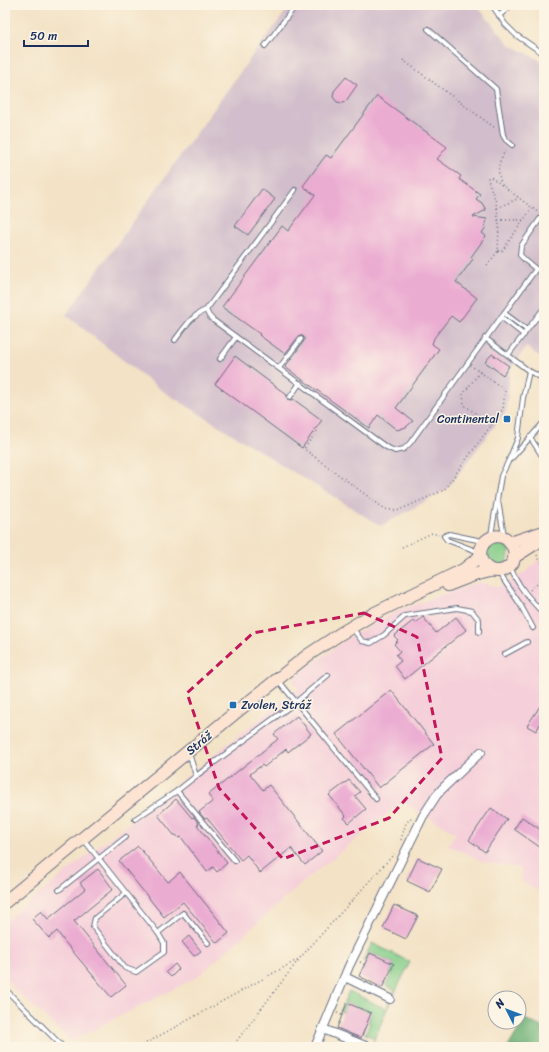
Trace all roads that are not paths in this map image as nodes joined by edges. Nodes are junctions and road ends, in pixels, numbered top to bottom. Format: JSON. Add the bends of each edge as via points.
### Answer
{"nodes":[{"id":1,"x":296,"y":5,"type":"edge"},
{"id":2,"x":492,"y":5,"type":"edge"},
{"id":3,"x":510,"y":5,"type":"edge"},
{"id":4,"x":499,"y":16,"type":"junction"},
{"id":5,"x":428,"y":29,"type":"dead end"},
{"id":6,"x":265,"y":46,"type":"dead end"},
{"id":7,"x":544,"y":54,"type":"edge"},
{"id":8,"x":512,"y":145,"type":"dead end"},
{"id":9,"x":295,"y":190,"type":"dead end"},
{"id":10,"x":542,"y":218,"type":"edge"},
{"id":11,"x":544,"y":308,"type":"edge"},
{"id":12,"x":206,"y":310,"type":"junction"},
{"id":13,"x":504,"y":313,"type":"junction"},
{"id":14,"x":501,"y":317,"type":"junction"},
{"id":15,"x":537,"y":317,"type":"junction"},
{"id":16,"x":544,"y":322,"type":"edge"},
{"id":17,"x":527,"y":330,"type":"junction"},
{"id":18,"x":524,"y":335,"type":"junction"},
{"id":19,"x":236,"y":337,"type":"junction"},
{"id":20,"x":485,"y":338,"type":"junction"},
{"id":21,"x":301,"y":339,"type":"dead end"},
{"id":22,"x":175,"y":340,"type":"dead end"},
{"id":23,"x":508,"y":355,"type":"junction"},
{"id":24,"x":220,"y":359,"type":"dead end"},
{"id":25,"x":279,"y":368,"type":"junction"},
{"id":26,"x":529,"y":371,"type":"junction"},
{"id":27,"x":544,"y":379,"type":"edge"},
{"id":28,"x":300,"y":384,"type":"junction"},
{"id":29,"x":290,"y":397,"type":"dead end"},
{"id":30,"x":544,"y":422,"type":"edge"},
{"id":31,"x":530,"y":436,"type":"junction"},
{"id":32,"x":544,"y":459,"type":"edge"},
{"id":33,"x":508,"y":462,"type":"junction"},
{"id":34,"x":498,"y":496,"type":"junction"},
{"id":35,"x":544,"y":532,"type":"edge"},
{"id":36,"x":544,"y":538,"type":"edge"},
{"id":37,"x":508,"y":540,"type":"junction"},
{"id":38,"x":484,"y":547,"type":"junction"},
{"id":39,"x":512,"y":561,"type":"junction"},
{"id":40,"x":494,"y":571,"type":"junction"},
{"id":41,"x":403,"y":600,"type":"junction"},
{"id":42,"x":542,"y":612,"type":"dead end"},
{"id":43,"x":352,"y":627,"type":"junction"},
{"id":44,"x":533,"y":628,"type":"dead end"},
{"id":45,"x":478,"y":632,"type":"dead end"},
{"id":46,"x":527,"y":642,"type":"dead end"},
{"id":47,"x":505,"y":654,"type":"dead end"},
{"id":48,"x":328,"y":675,"type":"dead end"},
{"id":49,"x":278,"y":679,"type":"junction"},
{"id":50,"x":296,"y":702,"type":"junction"},
{"id":51,"x":189,"y":752,"type":"junction"},
{"id":52,"x":481,"y":752,"type":"dead end"},
{"id":53,"x":196,"y":776,"type":"junction"},
{"id":54,"x":176,"y":791,"type":"junction"},
{"id":55,"x":376,"y":799,"type":"dead end"},
{"id":56,"x":135,"y":819,"type":"dead end"},
{"id":57,"x":126,"y":837,"type":"dead end"},
{"id":58,"x":82,"y":838,"type":"junction"},
{"id":59,"x":98,"y":858,"type":"junction"},
{"id":60,"x":235,"y":861,"type":"dead end"},
{"id":61,"x":59,"y":890,"type":"dead end"},
{"id":62,"x":126,"y":894,"type":"junction"},
{"id":63,"x":5,"y":902,"type":"edge"},
{"id":64,"x":158,"y":933,"type":"junction"},
{"id":65,"x":208,"y":943,"type":"dead end"},
{"id":66,"x":344,"y":977,"type":"junction"},
{"id":67,"x":5,"y":989,"type":"edge"},
{"id":68,"x":390,"y":999,"type":"dead end"},
{"id":69,"x":323,"y":1029,"type":"junction"},
{"id":70,"x":316,"y":1045,"type":"dead end"},
{"id":71,"x":63,"y":1047,"type":"edge"},
{"id":72,"x":368,"y":1047,"type":"edge"}],
"edges":[{"from":1,"to":6,"type":"lane"},
{"from":2,"to":4,"type":"lane"},
{"from":3,"to":4,"type":"lane"},
{"from":4,"to":7,"type":"lane","via":[[516,35]]},
{"from":5,"to":8,"type":"lane","via":[[496,89],[503,135]]},
{"from":9,"to":12,"type":"lane"},
{"from":10,"to":13,"type":"lane","via":[[520,246],[520,255],[536,269]]},
{"from":11,"to":15,"type":"lane"},
{"from":12,"to":19,"type":"lane","via":[[213,320]]},
{"from":12,"to":22,"type":"lane","via":[[192,319]]},
{"from":13,"to":14,"type":"lane"},
{"from":13,"to":17,"type":"lane"},
{"from":14,"to":18,"type":"lane"},
{"from":14,"to":20,"type":"lane"},
{"from":15,"to":16,"type":"lane"},
{"from":15,"to":17,"type":"lane"},
{"from":17,"to":18,"type":"lane"},
{"from":18,"to":23,"type":"lane"},
{"from":19,"to":24,"type":"lane"},
{"from":19,"to":25,"type":"lane"},
{"from":20,"to":23,"type":"lane"},
{"from":20,"to":28,"type":"lane","via":[[404,449],[395,451],[386,447]]},
{"from":21,"to":25,"type":"lane"},
{"from":23,"to":26,"type":"lane"},
{"from":25,"to":28,"type":"lane"},
{"from":26,"to":27,"type":"lane"},
{"from":26,"to":33,"type":"lane","via":[[518,438]]},
{"from":28,"to":29,"type":"lane"},
{"from":30,"to":31,"type":"lane"},
{"from":31,"to":32,"type":"lane"},
{"from":31,"to":33,"type":"lane"},
{"from":33,"to":34,"type":"lane"},
{"from":34,"to":37,"type":"lane"},
{"from":34,"to":38,"type":"lane"},
{"from":35,"to":37,"type":"street"},
{"from":36,"to":39,"type":"street","name":"Stráž"},
{"from":37,"to":38,"type":"street","via":[[498,536]]},
{"from":37,"to":39,"type":"street","via":[[514,550]]},
{"from":38,"to":38,"type":"lane","via":[[449,534],[444,536],[447,540]]},
{"from":38,"to":40,"type":"street","via":[[484,565]]},
{"from":38,"to":41,"type":"street","name":"Stráž","via":[[463,570]]},
{"from":39,"to":40,"type":"street","name":"Stráž","via":[[503,570]]},
{"from":39,"to":42,"type":"lane","via":[[515,579]]},
{"from":40,"to":41,"type":"street","name":"Stráž"},
{"from":40,"to":44,"type":"lane","via":[[520,604]]},
{"from":41,"to":43,"type":"street","name":"Stráž"},
{"from":43,"to":45,"type":"lane","via":[[362,641],[371,643],[405,616],[457,608],[472,611],[479,620]]},
{"from":43,"to":49,"type":"street","name":"Stráž","via":[[320,646]]},
{"from":46,"to":47,"type":"lane"},
{"from":48,"to":50,"type":"lane"},
{"from":49,"to":50,"type":"lane"},
{"from":49,"to":51,"type":"street","name":"Stráž"},
{"from":50,"to":53,"type":"lane"},
{"from":50,"to":55,"type":"lane"},
{"from":51,"to":53,"type":"lane"},
{"from":51,"to":58,"type":"street","name":"Stráž"},
{"from":52,"to":66,"type":"street","via":[[442,789],[429,806]]},
{"from":53,"to":54,"type":"lane"},
{"from":54,"to":56,"type":"lane"},
{"from":54,"to":60,"type":"lane"},
{"from":57,"to":59,"type":"lane"},
{"from":58,"to":59,"type":"lane"},
{"from":58,"to":63,"type":"street","name":"Stráž"},
{"from":59,"to":61,"type":"lane"},
{"from":59,"to":62,"type":"lane"},
{"from":62,"to":64,"type":"lane"},
{"from":62,"to":64,"type":"lane","via":[[95,918],[93,927],[125,968],[136,972],[164,952],[164,943]]},
{"from":64,"to":65,"type":"lane","via":[[183,913]]},
{"from":66,"to":68,"type":"street"},
{"from":66,"to":69,"type":"street"},
{"from":67,"to":71,"type":"lane"},
{"from":69,"to":70,"type":"street"},
{"from":69,"to":72,"type":"street"}]}
